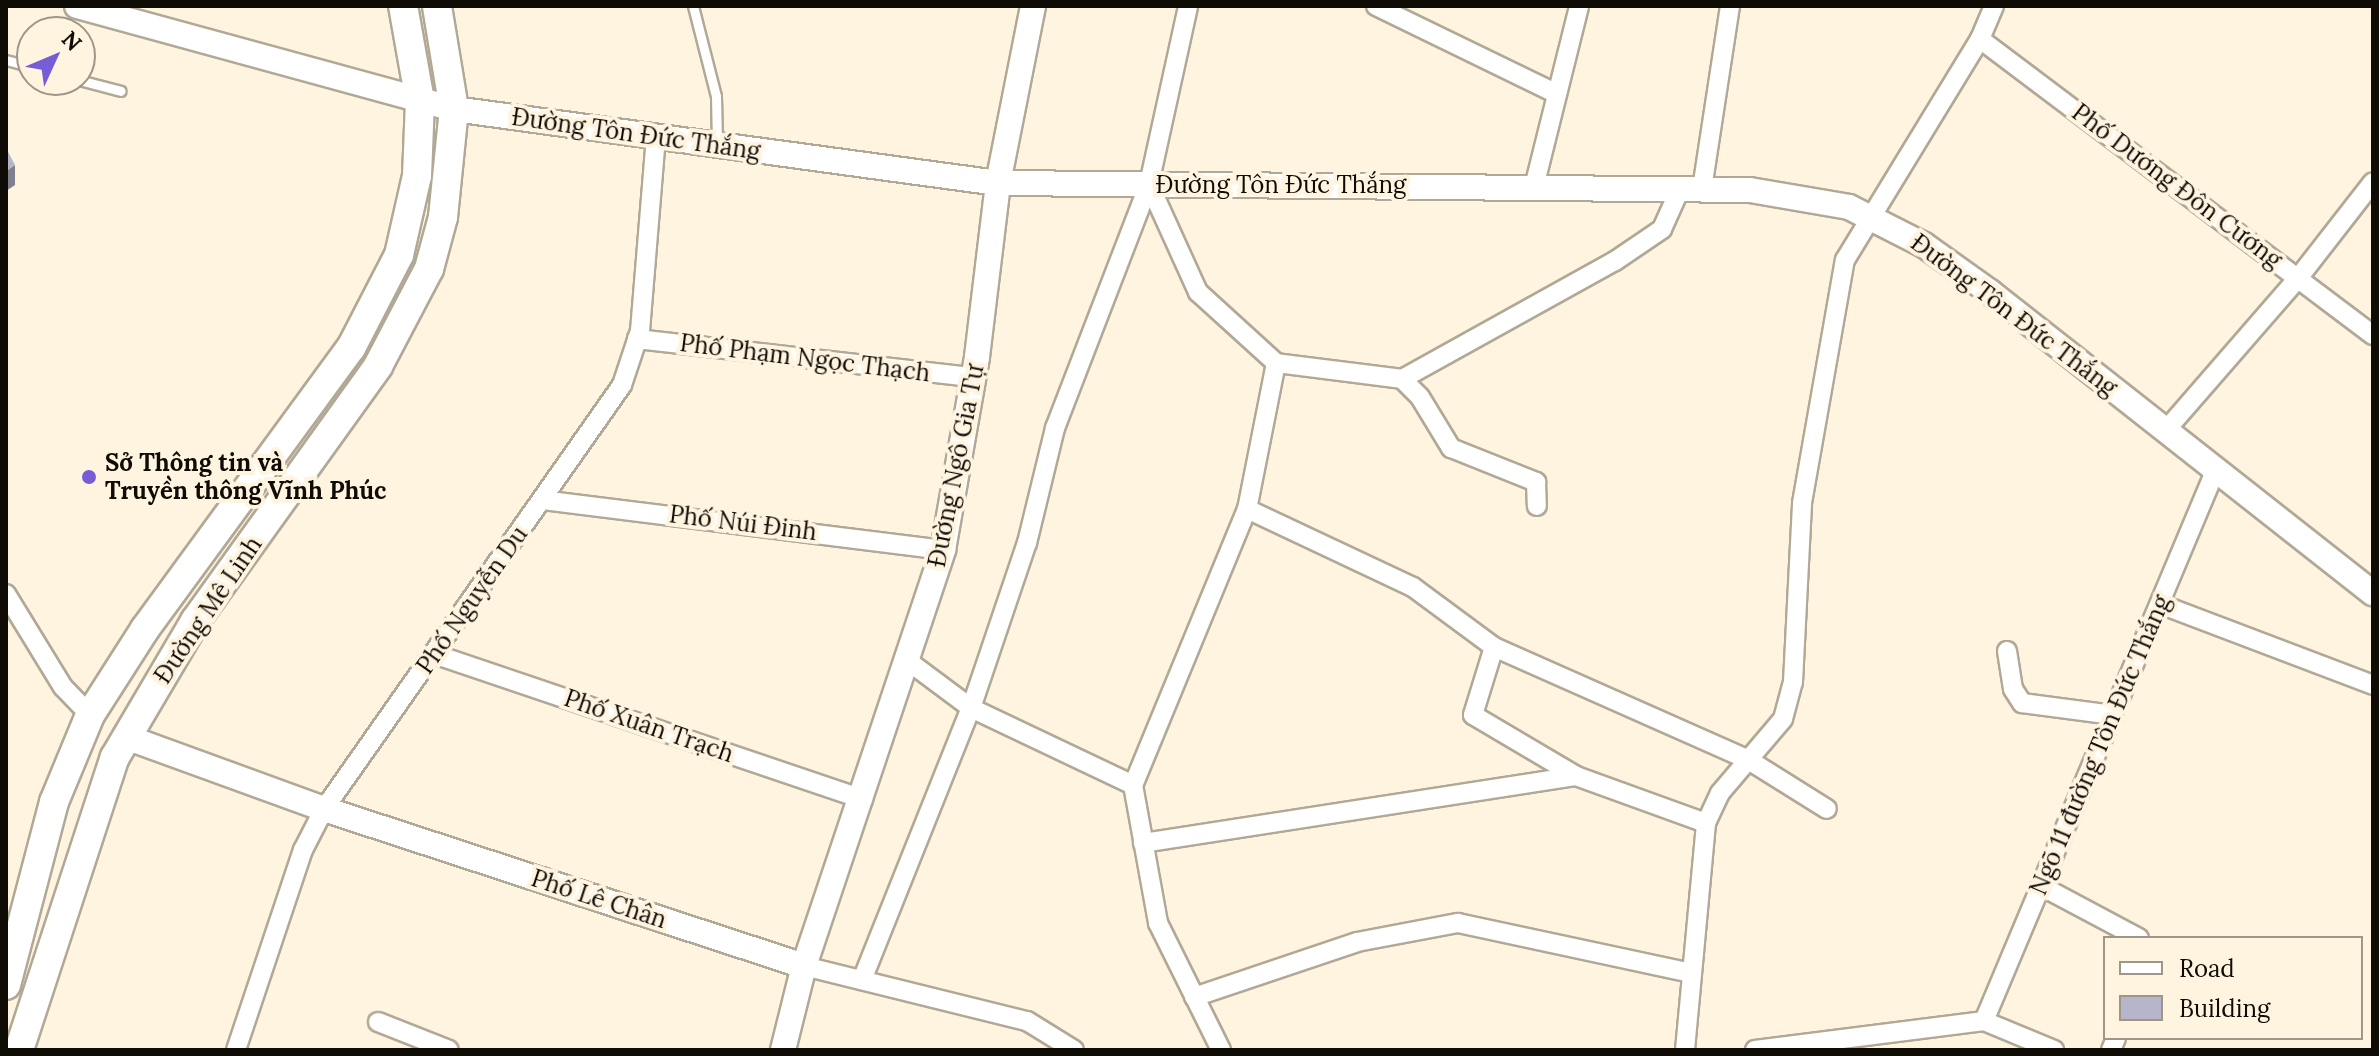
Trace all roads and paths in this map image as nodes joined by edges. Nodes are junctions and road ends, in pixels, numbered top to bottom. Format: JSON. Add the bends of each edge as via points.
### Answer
{"nodes":[{"id":1,"x":77,"y":6,"type":"edge"},
{"id":2,"x":403,"y":6,"type":"edge"},
{"id":3,"x":437,"y":6,"type":"edge"},
{"id":4,"x":693,"y":6,"type":"edge"},
{"id":5,"x":1033,"y":6,"type":"edge"},
{"id":6,"x":1188,"y":6,"type":"edge"},
{"id":7,"x":1376,"y":6,"type":"edge"},
{"id":8,"x":1579,"y":6,"type":"edge"},
{"id":9,"x":1730,"y":6,"type":"edge"},
{"id":10,"x":1994,"y":6,"type":"edge"},
{"id":11,"x":1980,"y":39,"type":"junction"},
{"id":12,"x":96,"y":84,"type":"edge"},
{"id":13,"x":121,"y":91,"type":"dead end"},
{"id":14,"x":1557,"y":94,"type":"junction"},
{"id":15,"x":420,"y":101,"type":"junction"},
{"id":16,"x":454,"y":109,"type":"junction"},
{"id":17,"x":656,"y":137,"type":"junction"},
{"id":18,"x":717,"y":146,"type":"junction"},
{"id":19,"x":2373,"y":182,"type":"edge"},
{"id":20,"x":998,"y":183,"type":"junction"},
{"id":21,"x":1149,"y":184,"type":"junction"},
{"id":22,"x":1534,"y":187,"type":"junction"},
{"id":23,"x":1691,"y":189,"type":"junction"},
{"id":24,"x":1873,"y":217,"type":"junction"},
{"id":25,"x":2299,"y":277,"type":"junction"},
{"id":26,"x":2373,"y":335,"type":"edge"},
{"id":27,"x":637,"y":339,"type":"junction"},
{"id":28,"x":1276,"y":363,"type":"junction"},
{"id":29,"x":973,"y":377,"type":"junction"},
{"id":30,"x":1402,"y":379,"type":"junction"},
{"id":31,"x":2166,"y":430,"type":"junction"},
{"id":32,"x":2216,"y":469,"type":"junction"},
{"id":33,"x":542,"y":500,"type":"junction"},
{"id":34,"x":1537,"y":506,"type":"dead end"},
{"id":35,"x":1247,"y":509,"type":"junction"},
{"id":36,"x":943,"y":550,"type":"junction"},
{"id":37,"x":2373,"y":593,"type":"edge"},
{"id":38,"x":6,"y":594,"type":"edge"},
{"id":39,"x":2160,"y":604,"type":"junction"},
{"id":40,"x":1494,"y":647,"type":"junction"},
{"id":41,"x":2007,"y":651,"type":"dead end"},
{"id":42,"x":434,"y":654,"type":"junction"},
{"id":43,"x":908,"y":661,"type":"junction"},
{"id":44,"x":2373,"y":685,"type":"edge"},
{"id":45,"x":971,"y":708,"type":"junction"},
{"id":46,"x":90,"y":715,"type":"junction"},
{"id":47,"x":2113,"y":715,"type":"junction"},
{"id":48,"x":126,"y":737,"type":"junction"},
{"id":49,"x":1747,"y":759,"type":"junction"},
{"id":50,"x":1576,"y":776,"type":"junction"},
{"id":51,"x":1133,"y":785,"type":"junction"},
{"id":52,"x":863,"y":799,"type":"junction"},
{"id":53,"x":324,"y":809,"type":"junction"},
{"id":54,"x":1827,"y":809,"type":"dead end"},
{"id":55,"x":1706,"y":823,"type":"junction"},
{"id":56,"x":1143,"y":843,"type":"junction"},
{"id":57,"x":2041,"y":886,"type":"junction"},
{"id":58,"x":2135,"y":936,"type":"edge"},
{"id":59,"x":804,"y":966,"type":"junction"},
{"id":60,"x":1691,"y":973,"type":"junction"},
{"id":61,"x":862,"y":980,"type":"junction"},
{"id":62,"x":6,"y":985,"type":"edge"},
{"id":63,"x":1194,"y":997,"type":"junction"},
{"id":64,"x":1984,"y":1021,"type":"junction"},
{"id":65,"x":378,"y":1022,"type":"dead end"},
{"id":66,"x":1848,"y":1044,"type":"edge"},
{"id":67,"x":440,"y":1049,"type":"edge"},
{"id":68,"x":19,"y":1050,"type":"edge"},
{"id":69,"x":236,"y":1050,"type":"edge"},
{"id":70,"x":783,"y":1050,"type":"edge"},
{"id":71,"x":1074,"y":1050,"type":"edge"},
{"id":72,"x":1221,"y":1050,"type":"edge"},
{"id":73,"x":1685,"y":1050,"type":"edge"},
{"id":74,"x":1755,"y":1050,"type":"edge"},
{"id":75,"x":2054,"y":1050,"type":"edge"}],
"edges":[{"from":1,"to":15,"type":"main road","name":"Đường Tôn Đức Thắng"},
{"from":2,"to":15,"type":"main road","name":"Đường Mê Linh"},
{"from":3,"to":16,"type":"main road","name":"Đường Mê Linh"},
{"from":4,"to":18,"type":"lane","via":[[716,96]]},
{"from":5,"to":20,"type":"main road","name":"Đường Ngô Gia Tự"},
{"from":6,"to":21,"type":"street"},
{"from":7,"to":14,"type":"street"},
{"from":8,"to":14,"type":"street"},
{"from":9,"to":23,"type":"street"},
{"from":10,"to":11,"type":"street"},
{"from":11,"to":24,"type":"street"},
{"from":11,"to":25,"type":"street","name":"Phố Dương Đôn Cương"},
{"from":12,"to":13,"type":"lane"},
{"from":14,"to":22,"type":"street"},
{"from":15,"to":16,"type":"main road","name":"Đường Tôn Đức Thắng"},
{"from":15,"to":46,"type":"main road","name":"Đường Mê Linh","via":[[413,205],[399,255],[379,296],[288,439],[145,629]]},
{"from":16,"to":17,"type":"main road","name":"Đường Tôn Đức Thắng"},
{"from":16,"to":48,"type":"main road","name":"Đường Mê Linh","via":[[437,245],[407,315],[316,459],[195,621]]},
{"from":17,"to":18,"type":"main road","name":"Đường Tôn Đức Thắng"},
{"from":17,"to":27,"type":"street","name":"Phố Nguyễn Du","via":[[649,259]]},
{"from":18,"to":20,"type":"main road","name":"Đường Tôn Đức Thắng"},
{"from":19,"to":25,"type":"street"},
{"from":20,"to":21,"type":"main road","name":"Đường Tôn Đức Thắng"},
{"from":20,"to":29,"type":"main road","name":"Đường Ngô Gia Tự"},
{"from":21,"to":22,"type":"main road","name":"Đường Tôn Đức Thắng"},
{"from":21,"to":28,"type":"street","via":[[1198,292]]},
{"from":21,"to":45,"type":"street","via":[[1055,428],[1027,543]]},
{"from":22,"to":23,"type":"main road","name":"Đường Tôn Đức Thắng"},
{"from":23,"to":24,"type":"main road","name":"Đường Tôn Đức Thắng","via":[[1803,196]]},
{"from":23,"to":30,"type":"street","via":[[1662,229],[1615,261]]},
{"from":24,"to":31,"type":"main road","name":"Đường Tôn Đức Thắng","via":[[1990,292]]},
{"from":24,"to":49,"type":"street","via":[[1845,260],[1812,438],[1802,503],[1793,682],[1783,719]]},
{"from":25,"to":26,"type":"street","name":"Phố Dương Đôn Cương"},
{"from":25,"to":31,"type":"street"},
{"from":27,"to":29,"type":"street","name":"Phố Phạm Ngọc Thạch"},
{"from":27,"to":33,"type":"street","name":"Phố Nguyễn Du","via":[[622,385]]},
{"from":28,"to":30,"type":"street"},
{"from":28,"to":35,"type":"street"},
{"from":29,"to":36,"type":"main road","name":"Đường Ngô Gia Tự"},
{"from":30,"to":34,"type":"street","via":[[1420,397],[1451,448],[1536,482]]},
{"from":31,"to":32,"type":"main road","name":"Đường Tôn Đức Thắng"},
{"from":32,"to":37,"type":"main road","name":"Đường Tôn Đức Thắng"},
{"from":32,"to":39,"type":"street","name":"Ngõ 11 đường Tôn Đức Thắng"},
{"from":33,"to":36,"type":"street","name":"Phố Núi Đinh"},
{"from":33,"to":42,"type":"street","name":"Phố Nguyễn Du"},
{"from":35,"to":40,"type":"street","via":[[1413,587]]},
{"from":35,"to":51,"type":"street"},
{"from":36,"to":43,"type":"main road","name":"Đường Ngô Gia Tự"},
{"from":38,"to":46,"type":"street","via":[[63,687]]},
{"from":39,"to":44,"type":"street"},
{"from":39,"to":47,"type":"street","name":"Ngõ 11 đường Tôn Đức Thắng"},
{"from":40,"to":49,"type":"street"},
{"from":40,"to":50,"type":"street","via":[[1473,715]]},
{"from":41,"to":47,"type":"street","via":[[2013,689],[2022,703]]},
{"from":42,"to":52,"type":"street","name":"Phố Xuân Trạch"},
{"from":42,"to":53,"type":"street","name":"Phố Nguyễn Du"},
{"from":43,"to":45,"type":"street"},
{"from":43,"to":52,"type":"main road","name":"Đường Ngô Gia Tự"},
{"from":45,"to":51,"type":"street"},
{"from":45,"to":61,"type":"street"},
{"from":46,"to":62,"type":"main road","name":"Đường Mê Linh","via":[[54,802]]},
{"from":47,"to":57,"type":"street","name":"Ngõ 11 đường Tôn Đức Thắng"},
{"from":48,"to":53,"type":"main road","name":"Phố Lê Chân"},
{"from":48,"to":68,"type":"main road","name":"Đường Mê Linh","via":[[92,816]]},
{"from":49,"to":54,"type":"street"},
{"from":49,"to":55,"type":"street","via":[[1720,793]]},
{"from":50,"to":55,"type":"street"},
{"from":50,"to":56,"type":"street"},
{"from":51,"to":56,"type":"street"},
{"from":52,"to":59,"type":"main road","name":"Đường Ngô Gia Tự"},
{"from":53,"to":59,"type":"main road","name":"Phố Lê Chân"},
{"from":53,"to":69,"type":"street","name":"Phố Nguyễn Du","via":[[303,850]]},
{"from":55,"to":60,"type":"street"},
{"from":56,"to":63,"type":"street","via":[[1158,923]]},
{"from":57,"to":58,"type":"street"},
{"from":57,"to":64,"type":"street","name":"Ngõ 11 đường Tôn Đức Thắng"},
{"from":59,"to":61,"type":"street","name":"Phố Lê Chân"},
{"from":59,"to":70,"type":"main road","name":"Đường Ngô Gia Tự"},
{"from":60,"to":63,"type":"street","via":[[1458,923],[1357,942]]},
{"from":60,"to":73,"type":"street"},
{"from":61,"to":71,"type":"street","name":"Phố Lê Chân","via":[[1027,1021]]},
{"from":63,"to":72,"type":"street"},
{"from":64,"to":66,"type":"street"},
{"from":64,"to":75,"type":"street"},
{"from":65,"to":67,"type":"street"},
{"from":66,"to":74,"type":"street"}]}
